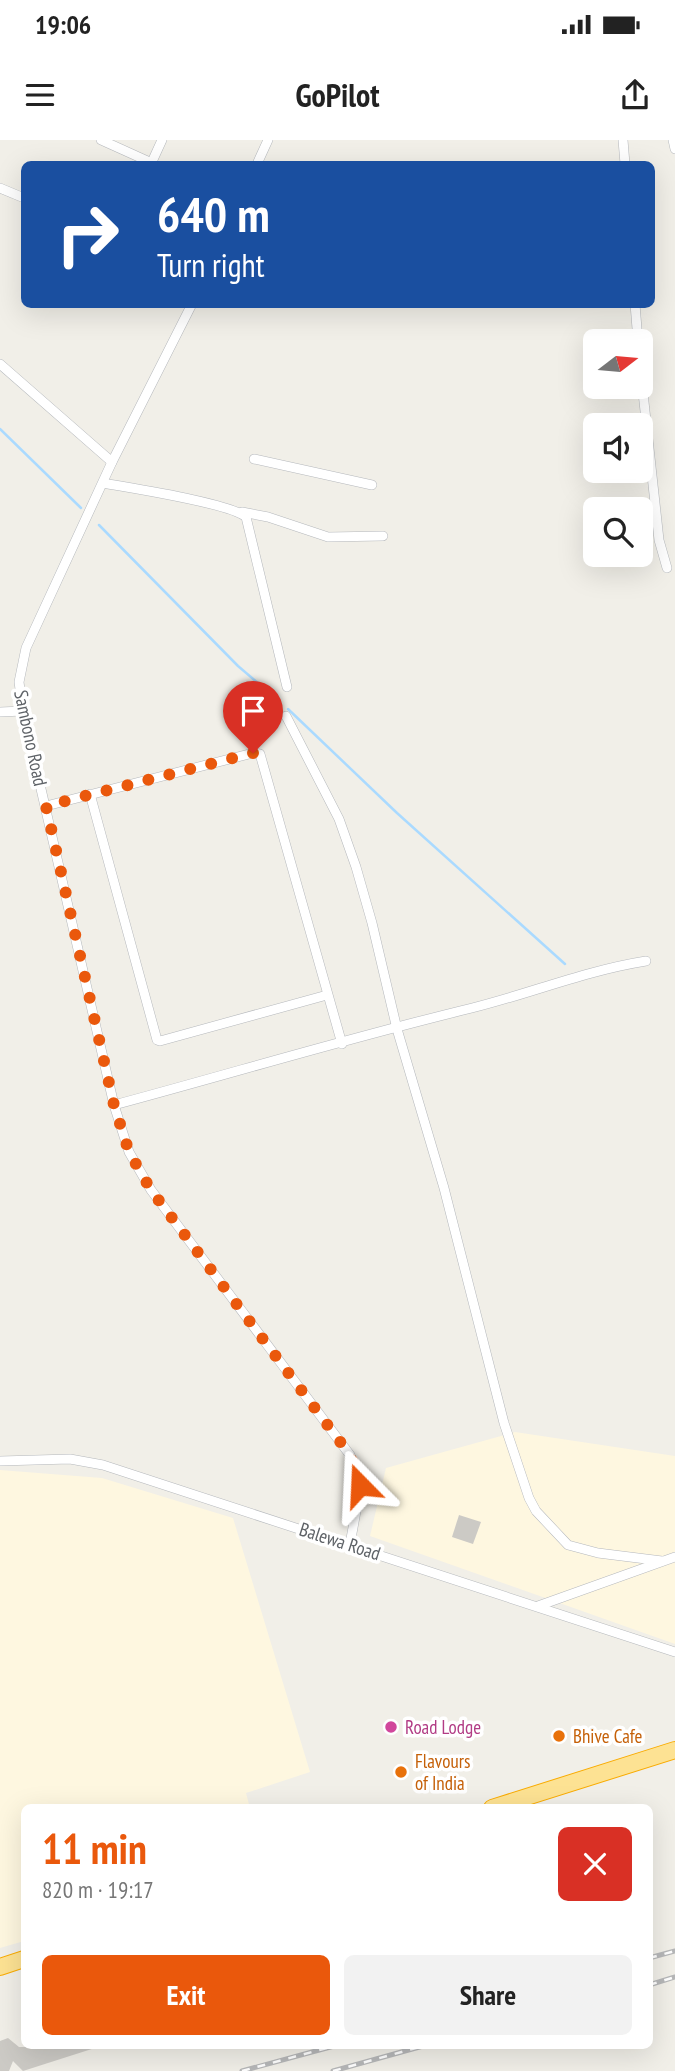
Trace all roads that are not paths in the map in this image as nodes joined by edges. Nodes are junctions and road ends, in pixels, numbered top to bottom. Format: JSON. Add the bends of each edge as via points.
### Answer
{"nodes":[{"id":1,"x":101,"y":140,"type":"edge"},
{"id":2,"x":162,"y":140,"type":"edge"},
{"id":3,"x":268,"y":140,"type":"edge"},
{"id":4,"x":623,"y":140,"type":"edge"},
{"id":5,"x":673,"y":140,"type":"edge"},
{"id":6,"x":675,"y":149,"type":"edge"},
{"id":7,"x":145,"y":161,"type":"edge"},
{"id":8,"x":152,"y":161,"type":"edge"},
{"id":9,"x":258,"y":161,"type":"edge"},
{"id":10,"x":625,"y":161,"type":"edge"},
{"id":11,"x":0,"y":188,"type":"edge"},
{"id":12,"x":21,"y":197,"type":"edge"},
{"id":13,"x":190,"y":308,"type":"edge"},
{"id":14,"x":635,"y":308,"type":"edge"},
{"id":15,"x":637,"y":329,"type":"edge"},
{"id":16,"x":0,"y":365,"type":"edge"},
{"id":17,"x":644,"y":399,"type":"edge"},
{"id":18,"x":254,"y":459,"type":"dead end"},
{"id":19,"x":113,"y":462,"type":"junction"},
{"id":20,"x":103,"y":483,"type":"junction"},
{"id":21,"x":372,"y":485,"type":"dead end"},
{"id":22,"x":240,"y":512,"type":"junction"},
{"id":23,"x":383,"y":536,"type":"dead end"},
{"id":24,"x":667,"y":568,"type":"dead end"},
{"id":25,"x":287,"y":687,"type":"dead end"},
{"id":26,"x":23,"y":711,"type":"junction"},
{"id":27,"x":0,"y":712,"type":"edge"},
{"id":28,"x":286,"y":716,"type":"dead end"},
{"id":29,"x":90,"y":794,"type":"junction"},
{"id":30,"x":46,"y":806,"type":"junction"},
{"id":31,"x":646,"y":961,"type":"dead end"},
{"id":32,"x":327,"y":995,"type":"junction"},
{"id":33,"x":397,"y":1029,"type":"junction"},
{"id":34,"x":342,"y":1044,"type":"junction"},
{"id":35,"x":114,"y":1105,"type":"junction"},
{"id":36,"x":0,"y":1461,"type":"edge"},
{"id":37,"x":351,"y":1544,"type":"junction"},
{"id":38,"x":675,"y":1557,"type":"edge"},
{"id":39,"x":662,"y":1561,"type":"junction"},
{"id":40,"x":538,"y":1606,"type":"junction"},
{"id":41,"x":675,"y":1652,"type":"edge"},
{"id":42,"x":675,"y":1750,"type":"edge"},
{"id":43,"x":505,"y":1804,"type":"edge"},
{"id":44,"x":21,"y":1960,"type":"edge"},
{"id":45,"x":0,"y":1967,"type":"edge"}],
"edges":[{"from":1,"to":7,"type":"street"},
{"from":2,"to":8,"type":"street"},
{"from":3,"to":9,"type":"street"},
{"from":4,"to":10,"type":"street"},
{"from":5,"to":6,"type":"street"},
{"from":11,"to":12,"type":"street"},
{"from":13,"to":19,"type":"street","name":"Sambono Road"},
{"from":14,"to":15,"type":"street"},
{"from":16,"to":19,"type":"street"},
{"from":17,"to":24,"type":"street","via":[[659,540]]},
{"from":18,"to":21,"type":"street"},
{"from":19,"to":20,"type":"street","name":"Sambono Road"},
{"from":20,"to":22,"type":"street"},
{"from":20,"to":26,"type":"street","name":"Sambono Road","via":[[26,648],[19,682]]},
{"from":22,"to":23,"type":"street","via":[[328,537]]},
{"from":22,"to":25,"type":"street","via":[[247,517]]},
{"from":26,"to":27,"type":"street"},
{"from":26,"to":30,"type":"street","name":"Sambono Road"},
{"from":28,"to":33,"type":"street","via":[[346,835]]},
{"from":29,"to":30,"type":"street"},
{"from":29,"to":32,"type":"street","via":[[260,754]]},
{"from":29,"to":32,"type":"street","via":[[157,1040]]},
{"from":30,"to":35,"type":"street","name":"Sambono Road"},
{"from":31,"to":33,"type":"street","via":[[600,968]]},
{"from":32,"to":34,"type":"street"},
{"from":33,"to":34,"type":"street"},
{"from":33,"to":39,"type":"street","via":[[444,1188],[504,1423],[529,1498],[568,1545]]},
{"from":34,"to":35,"type":"street"},
{"from":35,"to":37,"type":"street","name":"Sambono Road","via":[[129,1152],[151,1190],[350,1455],[360,1485]]},
{"from":36,"to":37,"type":"street","name":"Balewa Road","via":[[70,1459],[103,1465]]},
{"from":37,"to":40,"type":"street","name":"Balewa Road"},
{"from":38,"to":39,"type":"street"},
{"from":39,"to":40,"type":"street"},
{"from":40,"to":41,"type":"street","name":"Balewa Road"},
{"from":42,"to":43,"type":"highway"},
{"from":44,"to":45,"type":"highway"}]}
